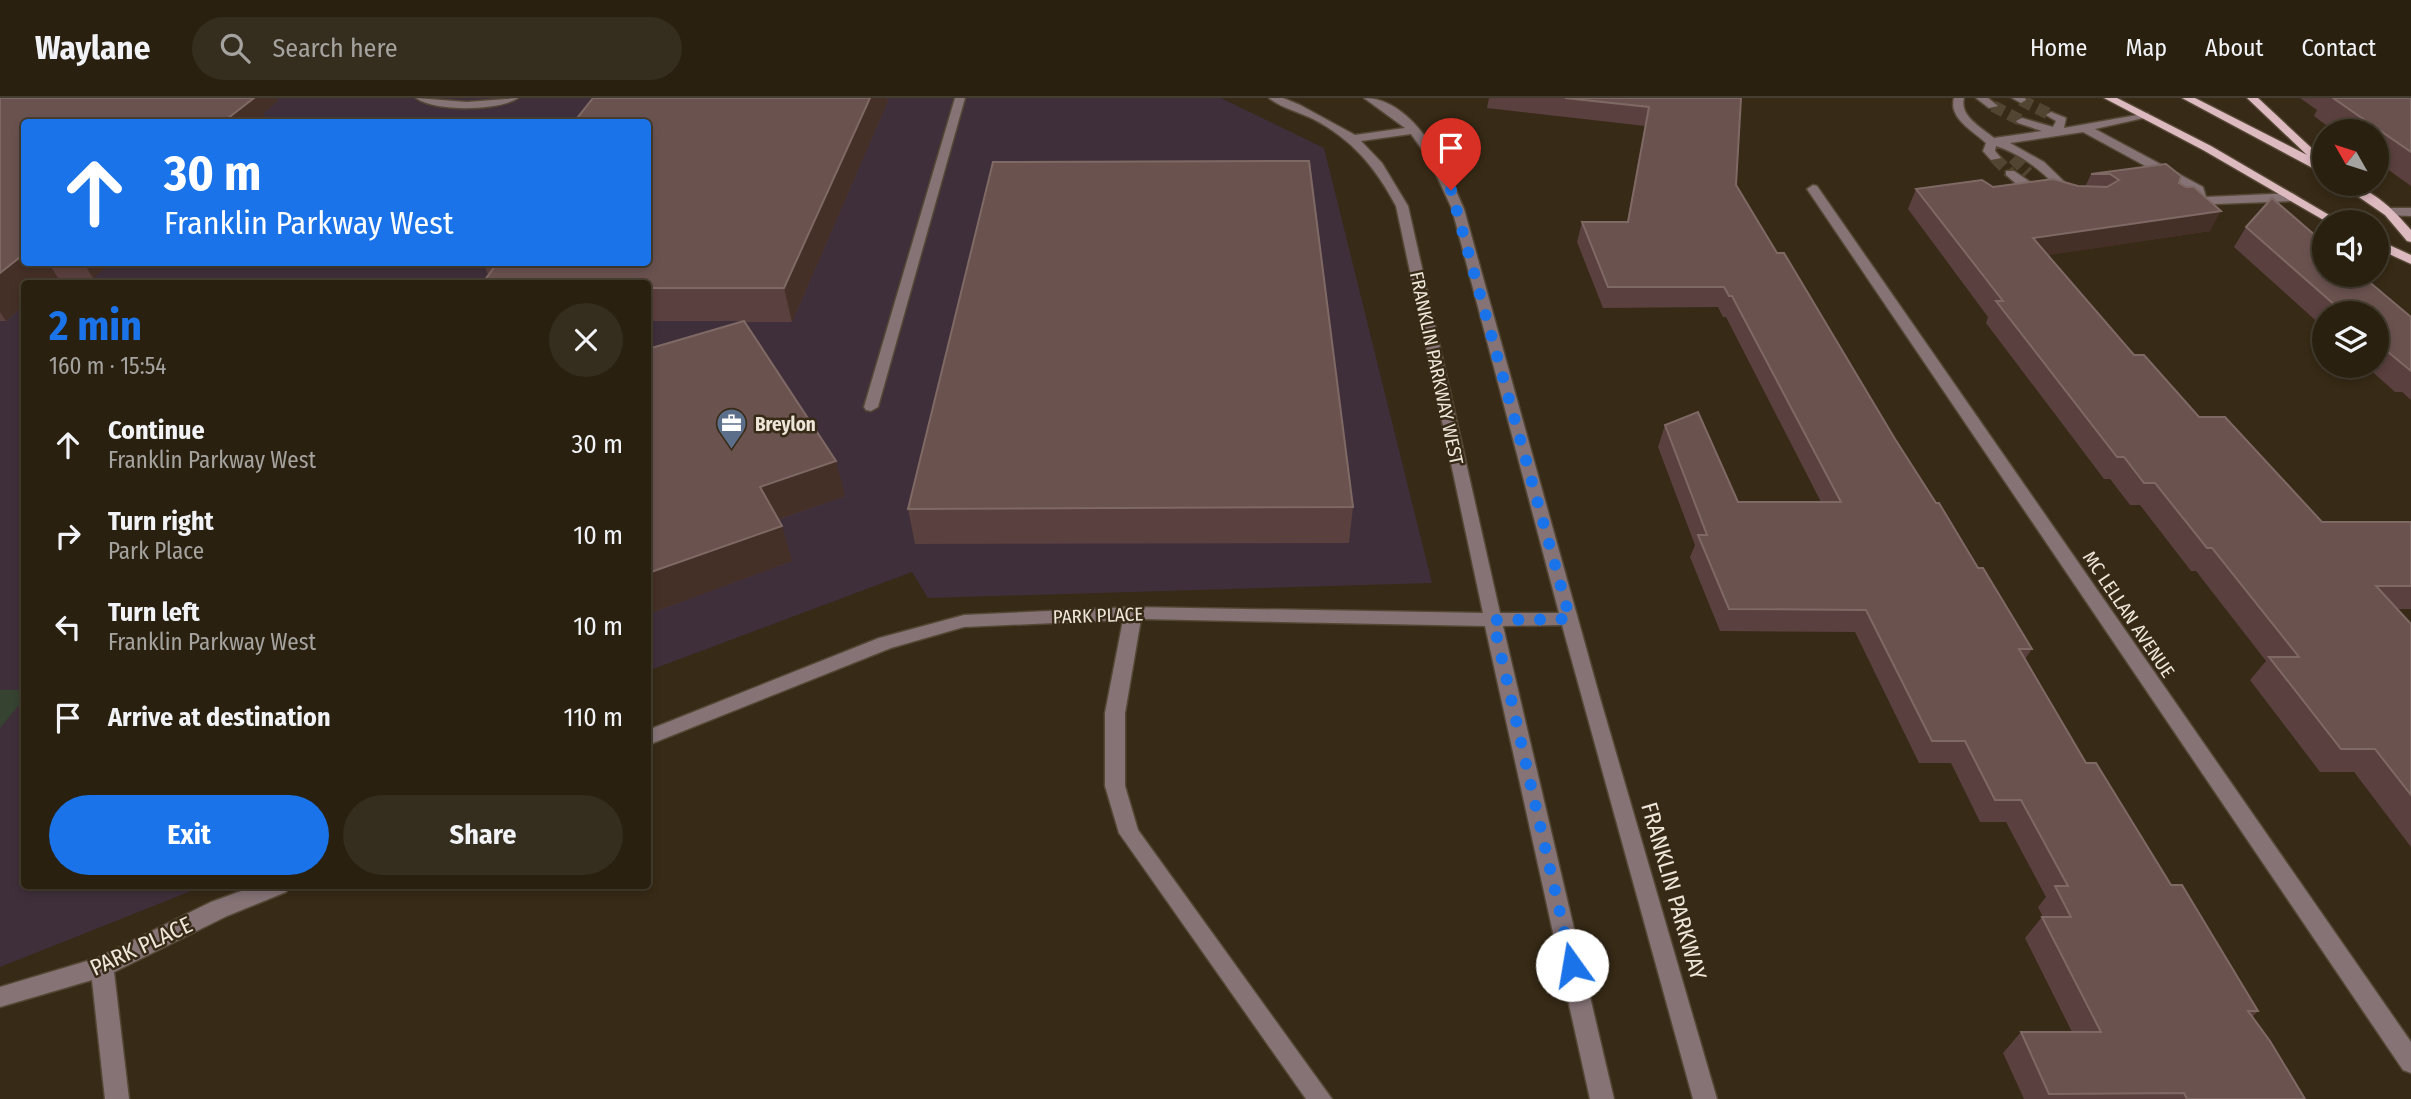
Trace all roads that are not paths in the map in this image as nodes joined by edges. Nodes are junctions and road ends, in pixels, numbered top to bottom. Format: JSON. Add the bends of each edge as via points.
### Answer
{"nodes":[{"id":1,"x":421,"y":98,"type":"edge"},
{"id":2,"x":513,"y":98,"type":"edge"},
{"id":3,"x":960,"y":98,"type":"edge"},
{"id":4,"x":1274,"y":98,"type":"edge"},
{"id":5,"x":1370,"y":98,"type":"edge"},
{"id":6,"x":1959,"y":98,"type":"edge"},
{"id":7,"x":1981,"y":98,"type":"edge"},
{"id":8,"x":2109,"y":98,"type":"edge"},
{"id":9,"x":2187,"y":98,"type":"edge"},
{"id":10,"x":2252,"y":98,"type":"edge"},
{"id":11,"x":1993,"y":106,"type":"tunnel mouth"},
{"id":12,"x":2051,"y":115,"type":"tunnel mouth"},
{"id":13,"x":2144,"y":115,"type":"junction"},
{"id":14,"x":2022,"y":121,"type":"tunnel mouth"},
{"id":15,"x":2085,"y":128,"type":"junction"},
{"id":16,"x":1416,"y":130,"type":"junction"},
{"id":17,"x":2057,"y":132,"type":"junction"},
{"id":18,"x":1352,"y":139,"type":"junction"},
{"id":19,"x":1992,"y":142,"type":"junction"},
{"id":20,"x":2312,"y":156,"type":"edge"},
{"id":21,"x":1996,"y":158,"type":"tunnel mouth"},
{"id":22,"x":2013,"y":158,"type":"tunnel mouth"},
{"id":23,"x":2312,"y":162,"type":"edge"},
{"id":24,"x":2010,"y":173,"type":"tunnel mouth"},
{"id":25,"x":2028,"y":173,"type":"tunnel mouth"},
{"id":26,"x":1813,"y":189,"type":"dead end"},
{"id":27,"x":2031,"y":190,"type":"junction"},
{"id":28,"x":2364,"y":196,"type":"edge"},
{"id":29,"x":2292,"y":197,"type":"junction"},
{"id":30,"x":2200,"y":200,"type":"junction"},
{"id":31,"x":2175,"y":201,"type":"edge"},
{"id":32,"x":2314,"y":210,"type":"edge"},
{"id":33,"x":2386,"y":210,"type":"edge"},
{"id":34,"x":2389,"y":212,"type":"joint"},
{"id":35,"x":2411,"y":212,"type":"edge"},
{"id":36,"x":2411,"y":238,"type":"edge"},
{"id":37,"x":2389,"y":249,"type":"edge"},
{"id":38,"x":2411,"y":260,"type":"edge"},
{"id":39,"x":871,"y":407,"type":"dead end"},
{"id":40,"x":1133,"y":613,"type":"junction"},
{"id":41,"x":1570,"y":619,"type":"junction"},
{"id":42,"x":1493,"y":620,"type":"junction"},
{"id":43,"x":651,"y":737,"type":"edge"},
{"id":44,"x":270,"y":889,"type":"edge"},
{"id":45,"x":102,"y":967,"type":"junction"},
{"id":46,"x":0,"y":997,"type":"edge"},
{"id":47,"x":2411,"y":1062,"type":"edge"},
{"id":48,"x":117,"y":1099,"type":"edge"},
{"id":49,"x":1320,"y":1099,"type":"edge"},
{"id":50,"x":1602,"y":1099,"type":"edge"},
{"id":51,"x":1705,"y":1099,"type":"edge"}],
"edges":[{"from":1,"to":2,"type":"street","via":[[461,105]]},
{"from":3,"to":39,"type":"street"},
{"from":4,"to":18,"type":"street","name":"FRANKLIN PARKWAY WEST","via":[[1339,128]]},
{"from":5,"to":16,"type":"street"},
{"from":6,"to":19,"type":"street","via":[[1960,114]]},
{"from":7,"to":11,"type":"street"},
{"from":8,"to":13,"type":"main road"},
{"from":9,"to":23,"type":"main road"},
{"from":10,"to":20,"type":"main road"},
{"from":12,"to":17,"type":"street","via":[[2062,120]]},
{"from":13,"to":15,"type":"street"},
{"from":13,"to":29,"type":"main road"},
{"from":14,"to":17,"type":"street"},
{"from":15,"to":17,"type":"street"},
{"from":15,"to":30,"type":"street","via":[[2199,190]]},
{"from":16,"to":18,"type":"street"},
{"from":16,"to":41,"type":"street","via":[[1443,172],[1458,209]]},
{"from":17,"to":19,"type":"street"},
{"from":18,"to":42,"type":"street","name":"FRANKLIN PARKWAY WEST","via":[[1387,175],[1402,206]]},
{"from":19,"to":21,"type":"street","via":[[1989,152]]},
{"from":19,"to":22,"type":"street"},
{"from":19,"to":27,"type":"street","via":[[2017,148],[2084,201]]},
{"from":24,"to":27,"type":"street"},
{"from":25,"to":27,"type":"street","via":[[2035,184]]},
{"from":26,"to":47,"type":"street","name":"MC LELLAN AVENUE"},
{"from":28,"to":33,"type":"main road"},
{"from":29,"to":30,"type":"street"},
{"from":29,"to":32,"type":"main road"},
{"from":30,"to":31,"type":"street"},
{"from":34,"to":35,"type":"street"},
{"from":34,"to":36,"type":"main road"},
{"from":37,"to":38,"type":"main road"},
{"from":40,"to":42,"type":"street","name":"PARK PLACE"},
{"from":40,"to":43,"type":"street","name":"PARK PLACE","via":[[964,621],[885,643]]},
{"from":40,"to":49,"type":"street","via":[[1115,713],[1115,786],[1129,833]]},
{"from":41,"to":42,"type":"street","name":"PARK PLACE"},
{"from":41,"to":51,"type":"street","name":"FRANKLIN PARKWAY"},
{"from":42,"to":50,"type":"street","name":"FRANKLIN PARKWAY WEST"},
{"from":44,"to":45,"type":"street","name":"PARK PLACE"},
{"from":45,"to":46,"type":"street","name":"PARK PLACE"},
{"from":45,"to":48,"type":"street"}]}
